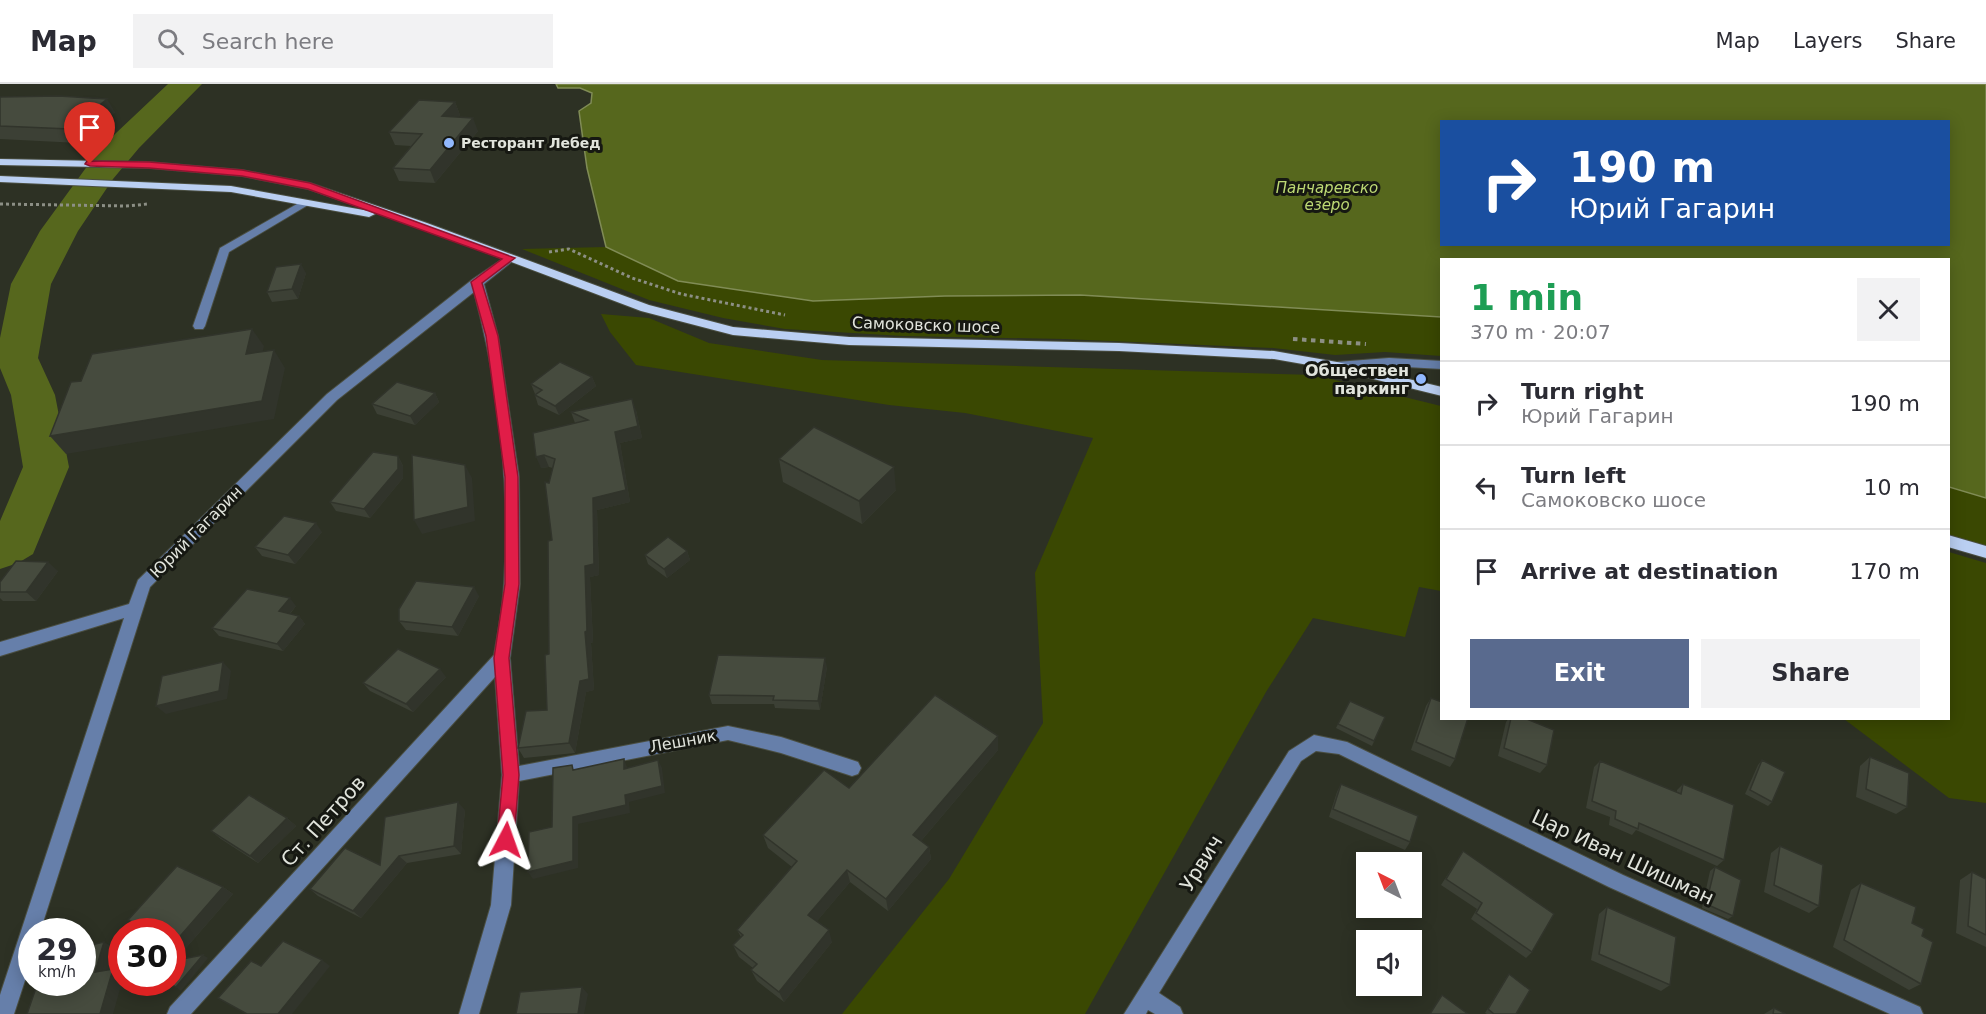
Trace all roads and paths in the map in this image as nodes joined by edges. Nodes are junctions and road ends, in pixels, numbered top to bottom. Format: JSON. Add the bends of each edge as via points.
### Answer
{"nodes":[{"id":1,"x":0,"y":162,"type":"edge"},
{"id":2,"x":0,"y":179,"type":"edge"},
{"id":3,"x":304,"y":203,"type":"junction"},
{"id":4,"x":0,"y":204,"type":"edge"},
{"id":5,"x":126,"y":206,"type":"dead end"},
{"id":6,"x":423,"y":225,"type":"junction"},
{"id":7,"x":510,"y":258,"type":"junction"},
{"id":8,"x":477,"y":282,"type":"junction"},
{"id":9,"x":794,"y":317,"type":"dead end"},
{"id":10,"x":199,"y":326,"type":"dead end"},
{"id":11,"x":1288,"y":338,"type":"dead end"},
{"id":12,"x":1377,"y":345,"type":"dead end"},
{"id":13,"x":1440,"y":365,"type":"edge"},
{"id":14,"x":1337,"y":366,"type":"junction"},
{"id":15,"x":1440,"y":392,"type":"edge"},
{"id":16,"x":1950,"y":541,"type":"edge"},
{"id":17,"x":1986,"y":552,"type":"edge"},
{"id":18,"x":135,"y":608,"type":"junction"},
{"id":19,"x":0,"y":648,"type":"edge"},
{"id":20,"x":502,"y":658,"type":"junction"},
{"id":21,"x":1314,"y":743,"type":"joint"},
{"id":22,"x":852,"y":768,"type":"dead end"},
{"id":23,"x":511,"y":775,"type":"junction"},
{"id":24,"x":1145,"y":996,"type":"junction"},
{"id":25,"x":4,"y":1014,"type":"edge"},
{"id":26,"x":177,"y":1014,"type":"edge"},
{"id":27,"x":469,"y":1014,"type":"edge"},
{"id":28,"x":1134,"y":1014,"type":"edge"},
{"id":29,"x":1173,"y":1014,"type":"edge"},
{"id":30,"x":1912,"y":1014,"type":"edge"}],
"edges":[{"from":1,"to":6,"type":"main road","name":"Самоковско шосе","via":[[149,165],[242,173],[310,186]]},
{"from":2,"to":3,"type":"main road","name":"Самоковско шосе","via":[[231,189]]},
{"from":3,"to":6,"type":"main road","name":"Самоковско шосе"},
{"from":3,"to":10,"type":"street","via":[[224,250]]},
{"from":4,"to":5,"type":"path"},
{"from":6,"to":7,"type":"main road","name":"Самоковско шосе"},
{"from":7,"to":8,"type":"street","name":"Юрий Гагарин"},
{"from":7,"to":9,"type":"path","via":[[569,249],[632,278],[681,294]]},
{"from":7,"to":14,"type":"main road","name":"Самоковско шосе","via":[[645,308],[733,331],[849,341],[1119,347],[1262,355]]},
{"from":8,"to":18,"type":"street","name":"Юрий Гагарин","via":[[332,397],[143,584]]},
{"from":8,"to":20,"type":"street","via":[[492,336],[512,477],[512,584]]},
{"from":11,"to":12,"type":"path"},
{"from":13,"to":14,"type":"street","via":[[1389,362]]},
{"from":14,"to":15,"type":"main road","name":"Самоковско шосе"},
{"from":16,"to":17,"type":"main road"},
{"from":18,"to":19,"type":"street"},
{"from":18,"to":25,"type":"street","name":"Юрий Гагарин"},
{"from":20,"to":23,"type":"street"},
{"from":20,"to":26,"type":"street","name":"Ст. Петров"},
{"from":21,"to":24,"type":"street","name":"Урвич","via":[[1294,756]]},
{"from":21,"to":30,"type":"street","name":"Цар Иван Шишман","via":[[1341,747],[1616,881]]},
{"from":22,"to":23,"type":"street","name":"Лешник","via":[[781,745],[728,734]]},
{"from":23,"to":27,"type":"street","via":[[501,905]]},
{"from":24,"to":28,"type":"street","name":"Урвич"},
{"from":24,"to":29,"type":"street"}]}
